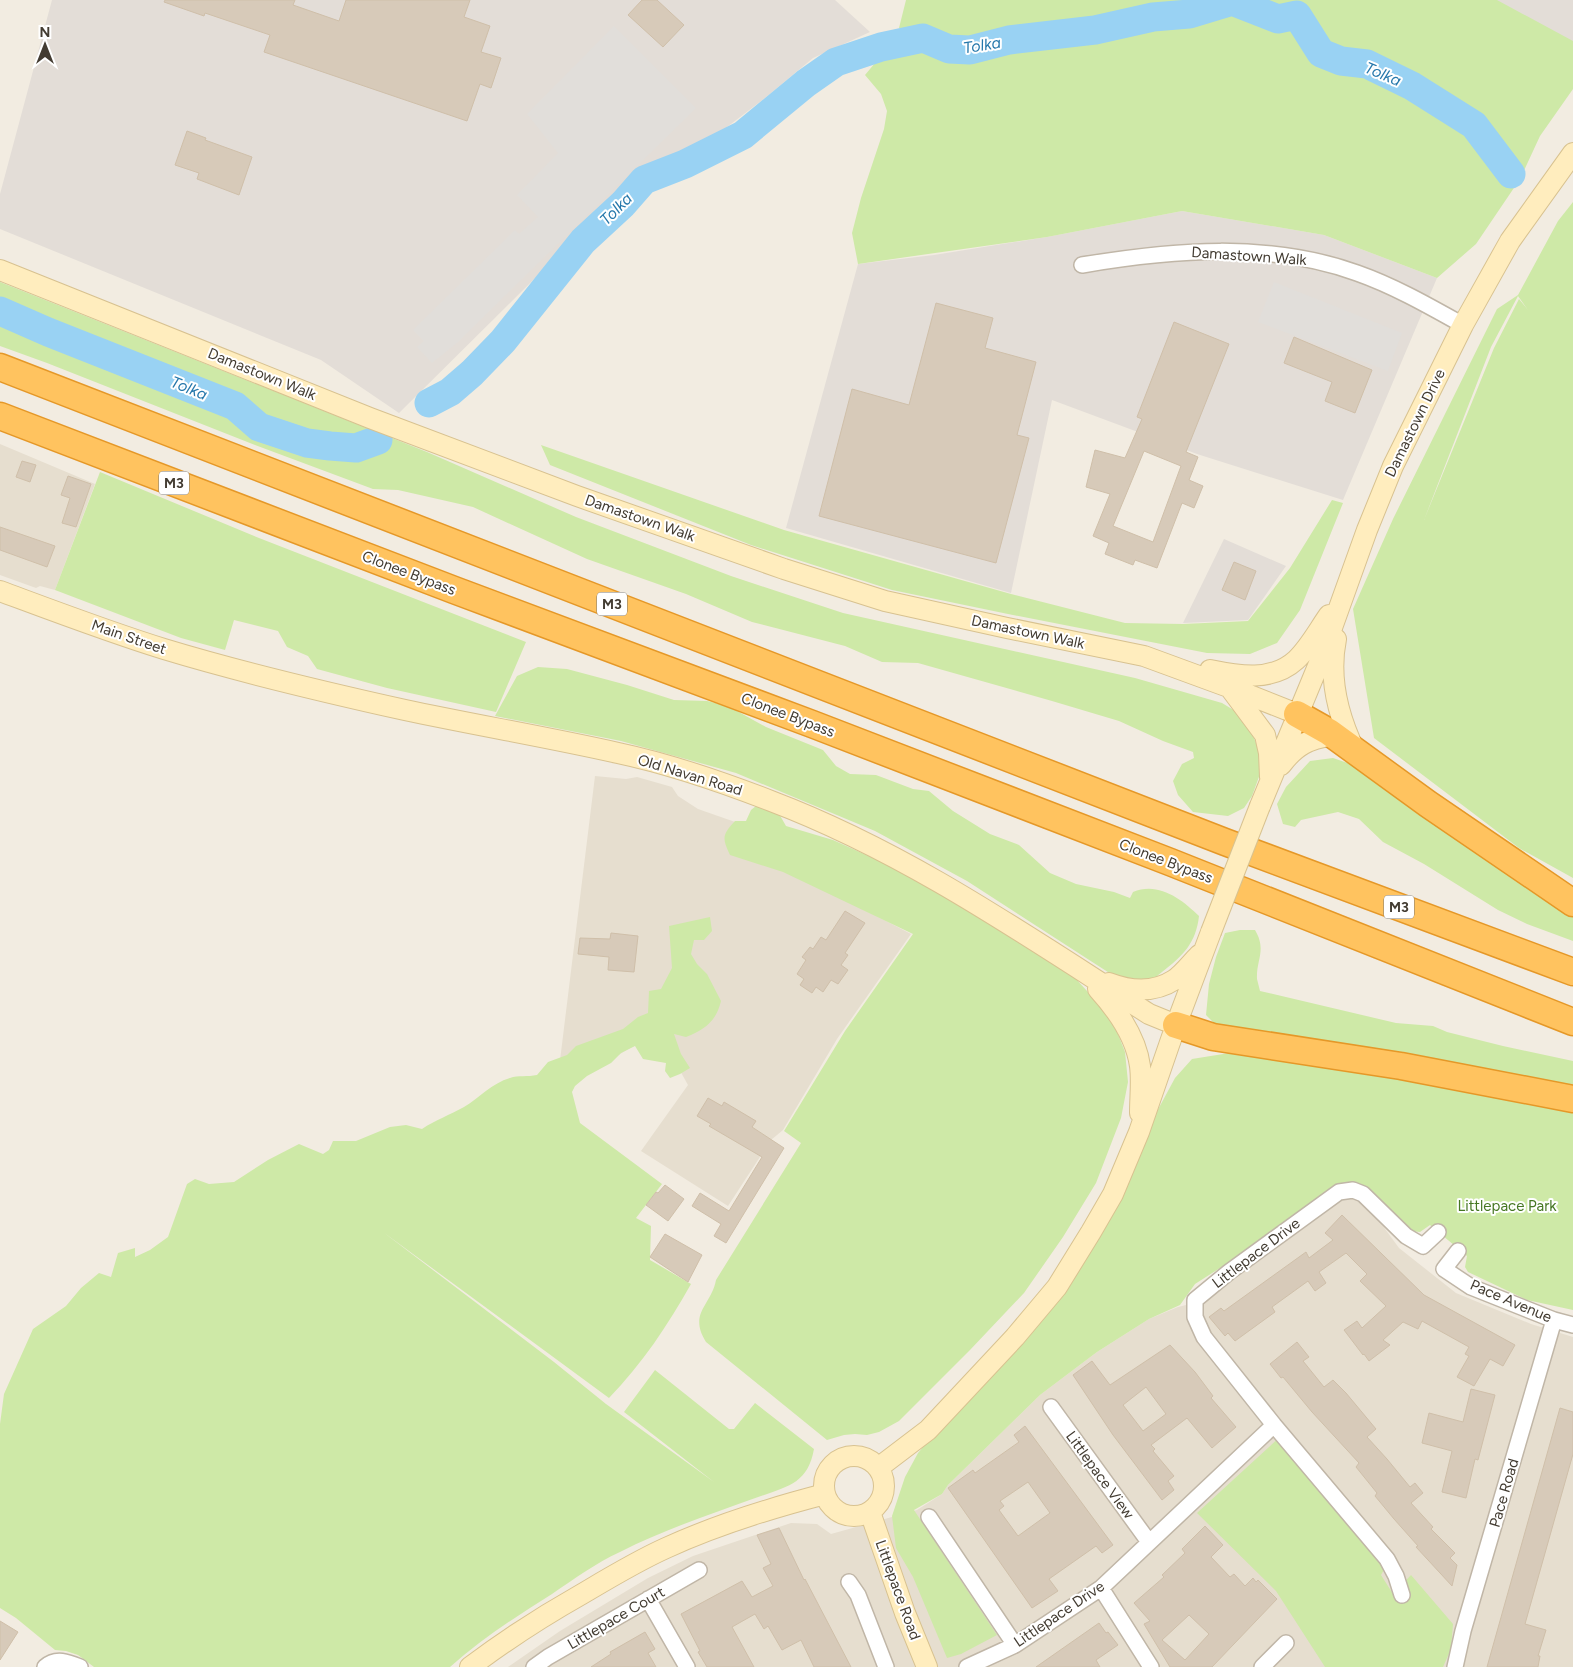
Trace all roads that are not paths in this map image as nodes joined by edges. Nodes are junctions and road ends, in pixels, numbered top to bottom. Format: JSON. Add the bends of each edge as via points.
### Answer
{"nodes":[{"id":1,"x":1573,"y":153,"type":"edge"},
{"id":2,"x":1082,"y":265,"type":"dead end"},
{"id":3,"x":0,"y":270,"type":"edge"},
{"id":4,"x":1463,"y":325,"type":"junction"},
{"id":5,"x":0,"y":367,"type":"edge"},
{"id":6,"x":0,"y":416,"type":"edge"},
{"id":7,"x":0,"y":591,"type":"edge"},
{"id":8,"x":1344,"y":596,"type":"junction"},
{"id":9,"x":1144,"y":656,"type":"junction"},
{"id":10,"x":260,"y":676,"type":"joint"},
{"id":11,"x":1229,"y":687,"type":"junction"},
{"id":12,"x":1297,"y":714,"type":"junction"},
{"id":13,"x":1332,"y":735,"type":"junction"},
{"id":14,"x":1355,"y":751,"type":"junction"},
{"id":15,"x":1271,"y":779,"type":"junction"},
{"id":16,"x":1573,"y":903,"type":"edge"},
{"id":17,"x":1207,"y":941,"type":"junction"},
{"id":18,"x":1082,"y":971,"type":"junction"},
{"id":19,"x":1573,"y":972,"type":"edge"},
{"id":20,"x":1573,"y":1022,"type":"edge"},
{"id":21,"x":1176,"y":1025,"type":"junction"},
{"id":22,"x":1573,"y":1099,"type":"edge"},
{"id":23,"x":1139,"y":1132,"type":"junction"},
{"id":24,"x":1438,"y":1232,"type":"dead end"},
{"id":25,"x":1458,"y":1251,"type":"dead end"},
{"id":26,"x":1554,"y":1320,"type":"junction"},
{"id":27,"x":1573,"y":1325,"type":"edge"},
{"id":28,"x":1051,"y":1407,"type":"dead end"},
{"id":29,"x":1274,"y":1425,"type":"junction"},
{"id":30,"x":878,"y":1468,"type":"junction"},
{"id":31,"x":825,"y":1494,"type":"junction"},
{"id":32,"x":870,"y":1512,"type":"junction"},
{"id":33,"x":929,"y":1517,"type":"dead end"},
{"id":34,"x":1149,"y":1542,"type":"junction"},
{"id":35,"x":699,"y":1570,"type":"dead end"},
{"id":36,"x":849,"y":1582,"type":"dead end"},
{"id":37,"x":1100,"y":1588,"type":"junction"},
{"id":38,"x":1402,"y":1595,"type":"dead end"},
{"id":39,"x":648,"y":1599,"type":"junction"},
{"id":40,"x":1286,"y":1643,"type":"dead end"},
{"id":41,"x":1015,"y":1645,"type":"junction"},
{"id":42,"x":996,"y":1661,"type":"edge"},
{"id":43,"x":52,"y":1664,"type":"edge"},
{"id":44,"x":80,"y":1667,"type":"edge"},
{"id":45,"x":470,"y":1667,"type":"edge"},
{"id":46,"x":534,"y":1667,"type":"edge"},
{"id":47,"x":687,"y":1667,"type":"edge"},
{"id":48,"x":886,"y":1667,"type":"edge"},
{"id":49,"x":927,"y":1667,"type":"edge"},
{"id":50,"x":967,"y":1667,"type":"edge"},
{"id":51,"x":1151,"y":1667,"type":"edge"},
{"id":52,"x":1262,"y":1667,"type":"edge"},
{"id":53,"x":1455,"y":1667,"type":"edge"}],
"edges":[{"from":1,"to":4,"type":"main road","name":"Damastown Drive","via":[[1510,241]]},
{"from":2,"to":4,"type":"street","name":"Damastown Walk","via":[[1189,251],[1278,255],[1316,261],[1357,273],[1407,294]]},
{"from":3,"to":9,"type":"main road","name":"Damastown Walk","via":[[370,418],[784,569],[885,600]]},
{"from":4,"to":8,"type":"main road","name":"Damastown Drive","via":[[1393,466]]},
{"from":5,"to":19,"type":"highway","number":"M3","via":[[1225,842]]},
{"from":6,"to":20,"type":"highway","name":"Clonee Bypass","number":"M3","via":[[812,724]]},
{"from":7,"to":10,"type":"main road","name":"Main Street","via":[[162,648]]},
{"from":8,"to":9,"type":"main road","via":[[1297,659],[1270,674],[1234,675]]},
{"from":8,"to":12,"type":"main road","name":"Damastown Drive"},
{"from":8,"to":14,"type":"main road","via":[[1332,676],[1344,728]]},
{"from":9,"to":11,"type":"main road","name":"Damastown Walk"},
{"from":10,"to":18,"type":"main road","name":"Old Navan Road","via":[[406,710],[620,753],[695,774],[772,801],[898,858]]},
{"from":11,"to":12,"type":"main road","name":"Damastown Walk"},
{"from":11,"to":15,"type":"main road","via":[[1264,735]]},
{"from":12,"to":13,"type":"highway"},
{"from":12,"to":15,"type":"main road","name":"Damastown Drive"},
{"from":13,"to":14,"type":"highway"},
{"from":13,"to":15,"type":"main road","via":[[1310,740],[1295,749]]},
{"from":14,"to":16,"type":"highway"},
{"from":15,"to":17,"type":"main road","name":"Damastown Drive","bridge":true},
{"from":17,"to":18,"type":"main road","via":[[1174,980],[1147,990],[1120,987]]},
{"from":17,"to":21,"type":"main road","name":"Damastown Drive"},
{"from":18,"to":21,"type":"main road","name":"Old Navan Road","via":[[1149,1014]]},
{"from":18,"to":23,"type":"main road","name":"Old Navan Road","via":[[1114,1006],[1134,1044],[1140,1067]]},
{"from":21,"to":22,"type":"highway","via":[[1213,1037],[1401,1066]]},
{"from":21,"to":23,"type":"main road","name":"Damastown Drive"},
{"from":23,"to":30,"type":"main road","name":"Damastown Drive","via":[[1113,1194],[1057,1286],[1015,1337],[928,1430]]},
{"from":24,"to":29,"type":"street","name":"Littlepace Drive","via":[[1423,1246],[1406,1236],[1363,1194],[1353,1190],[1339,1192],[1195,1300],[1195,1317],[1204,1337]]},
{"from":25,"to":26,"type":"street","name":"Pace Avenue","via":[[1444,1269],[1471,1286]]},
{"from":26,"to":27,"type":"street","name":"Pace Avenue"},
{"from":26,"to":53,"type":"street","name":"Pace Road"},
{"from":28,"to":34,"type":"street","name":"Littlepace View"},
{"from":29,"to":34,"type":"street","name":"Littlepace Drive"},
{"from":29,"to":38,"type":"street","name":"Littlepace Drive","via":[[1387,1559]]},
{"from":30,"to":31,"type":"main road","via":[[865,1458],[846,1457],[830,1467],[825,1475]]},
{"from":30,"to":32,"type":"main road","via":[[884,1489],[882,1498]]},
{"from":31,"to":32,"type":"main road","via":[[828,1503],[843,1514],[852,1517]]},
{"from":31,"to":45,"type":"main road","via":[[710,1530],[625,1568],[516,1633]]},
{"from":32,"to":49,"type":"main road","name":"Littlepace Road"},
{"from":33,"to":41,"type":"street"},
{"from":34,"to":37,"type":"street","name":"Littlepace Drive"},
{"from":35,"to":39,"type":"street","name":"Littlepace Court"},
{"from":36,"to":48,"type":"street","via":[[858,1595]]},
{"from":37,"to":41,"type":"street","name":"Littlepace Drive"},
{"from":37,"to":51,"type":"street"},
{"from":39,"to":46,"type":"street","name":"Littlepace Court"},
{"from":39,"to":47,"type":"street"},
{"from":40,"to":52,"type":"street"},
{"from":41,"to":42,"type":"street","name":"Littlepace Drive"},
{"from":42,"to":50,"type":"street","name":"Littlepace Drive"},
{"from":43,"to":44,"type":"street","via":[[68,1661]]}]}
